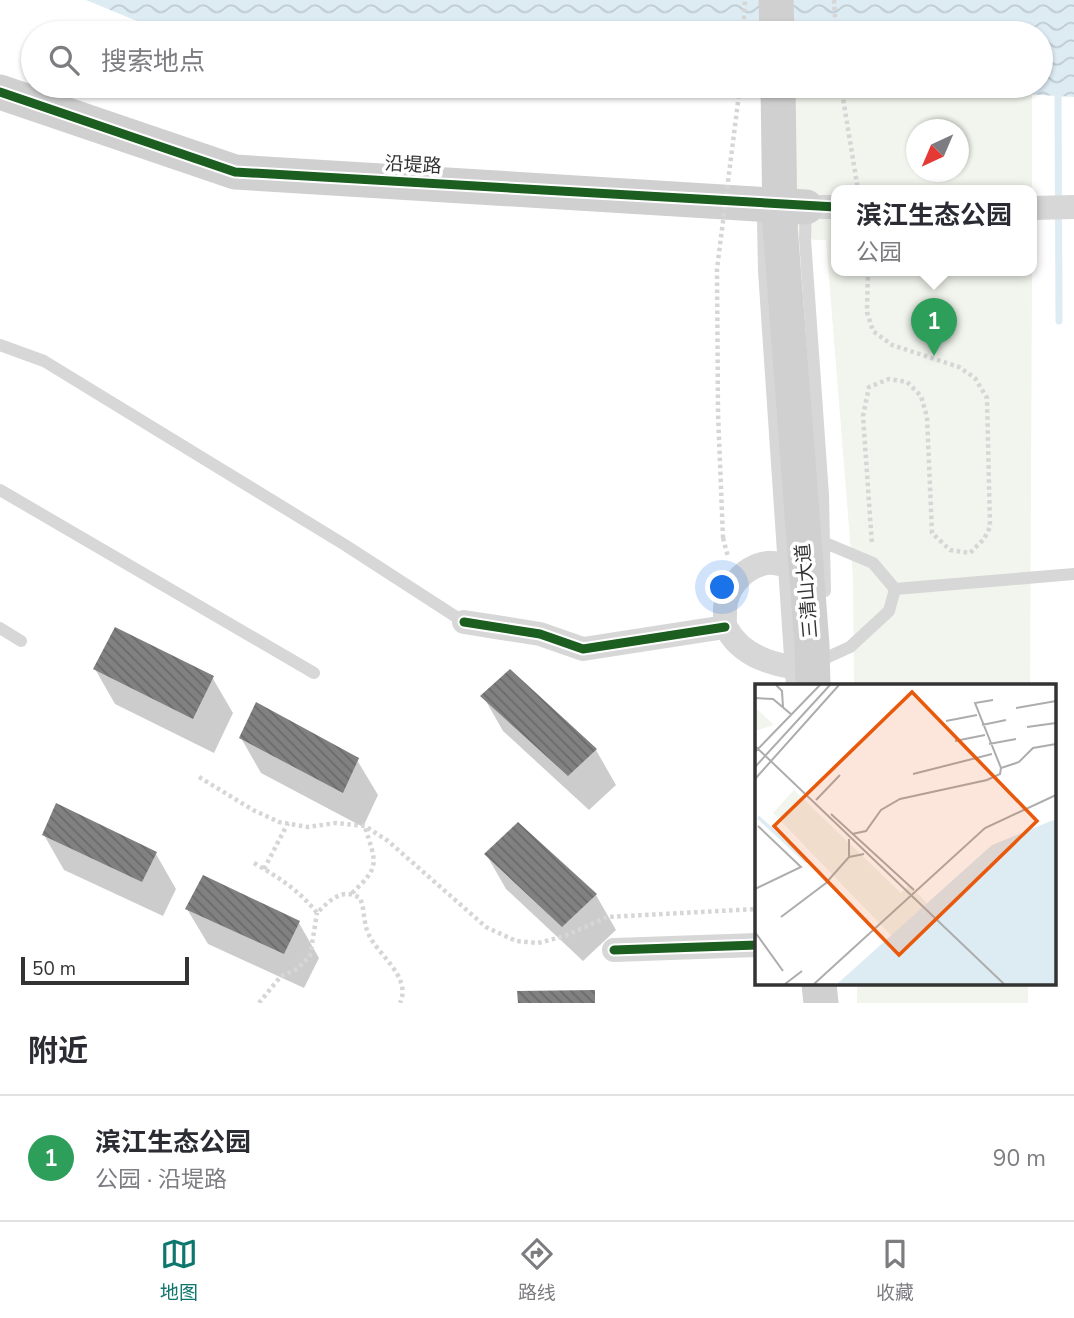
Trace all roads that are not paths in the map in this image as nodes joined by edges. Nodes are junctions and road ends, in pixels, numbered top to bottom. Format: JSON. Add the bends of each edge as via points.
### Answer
{"nodes":[{"id":1,"x":776,"y":0,"type":"edge"},
{"id":2,"x":777,"y":21,"type":"edge"},
{"id":3,"x":0,"y":92,"type":"edge"},
{"id":4,"x":780,"y":98,"type":"edge"},
{"id":5,"x":1074,"y":207,"type":"edge"},
{"id":6,"x":1037,"y":208,"type":"edge"},
{"id":7,"x":796,"y":211,"type":"edge"},
{"id":8,"x":0,"y":345,"type":"edge"},
{"id":9,"x":0,"y":490,"type":"edge"},
{"id":10,"x":823,"y":542,"type":"junction"},
{"id":11,"x":784,"y":565,"type":"junction"},
{"id":12,"x":1074,"y":574,"type":"edge"},
{"id":13,"x":895,"y":589,"type":"junction"},
{"id":14,"x":826,"y":606,"type":"dead end"},
{"id":15,"x":464,"y":622,"type":"joint"},
{"id":16,"x":725,"y":627,"type":"junction"},
{"id":17,"x":0,"y":628,"type":"edge"},
{"id":18,"x":21,"y":641,"type":"dead end"},
{"id":19,"x":813,"y":668,"type":"edge"},
{"id":20,"x":314,"y":673,"type":"dead end"},
{"id":21,"x":755,"y":945,"type":"edge"},
{"id":22,"x":614,"y":950,"type":"dead end"}],
"edges":[{"from":1,"to":2,"type":"street"},
{"from":3,"to":7,"type":"street","name":"沿堤路","via":[[235,172]]},
{"from":4,"to":7,"type":"street","name":"三清山大道","bridge":true},
{"from":5,"to":6,"type":"street"},
{"from":7,"to":10,"type":"lane","via":[[805,239]]},
{"from":7,"to":11,"type":"lane","via":[[764,271]]},
{"from":7,"to":19,"type":"street","name":"三清山大道","via":[[799,495]]},
{"from":8,"to":15,"type":"lane","via":[[44,360]]},
{"from":9,"to":20,"type":"lane"},
{"from":10,"to":13,"type":"lane","via":[[873,563]]},
{"from":10,"to":14,"type":"lane"},
{"from":11,"to":16,"type":"street","via":[[768,563],[745,572],[734,583],[724,601]]},
{"from":11,"to":19,"type":"lane"},
{"from":12,"to":13,"type":"lane"},
{"from":13,"to":19,"type":"lane","via":[[889,611],[850,647]]},
{"from":15,"to":16,"type":"street","via":[[540,634],[583,649]]},
{"from":16,"to":19,"type":"street","via":[[737,642],[772,664]]},
{"from":17,"to":18,"type":"lane"},
{"from":21,"to":22,"type":"street"}]}
